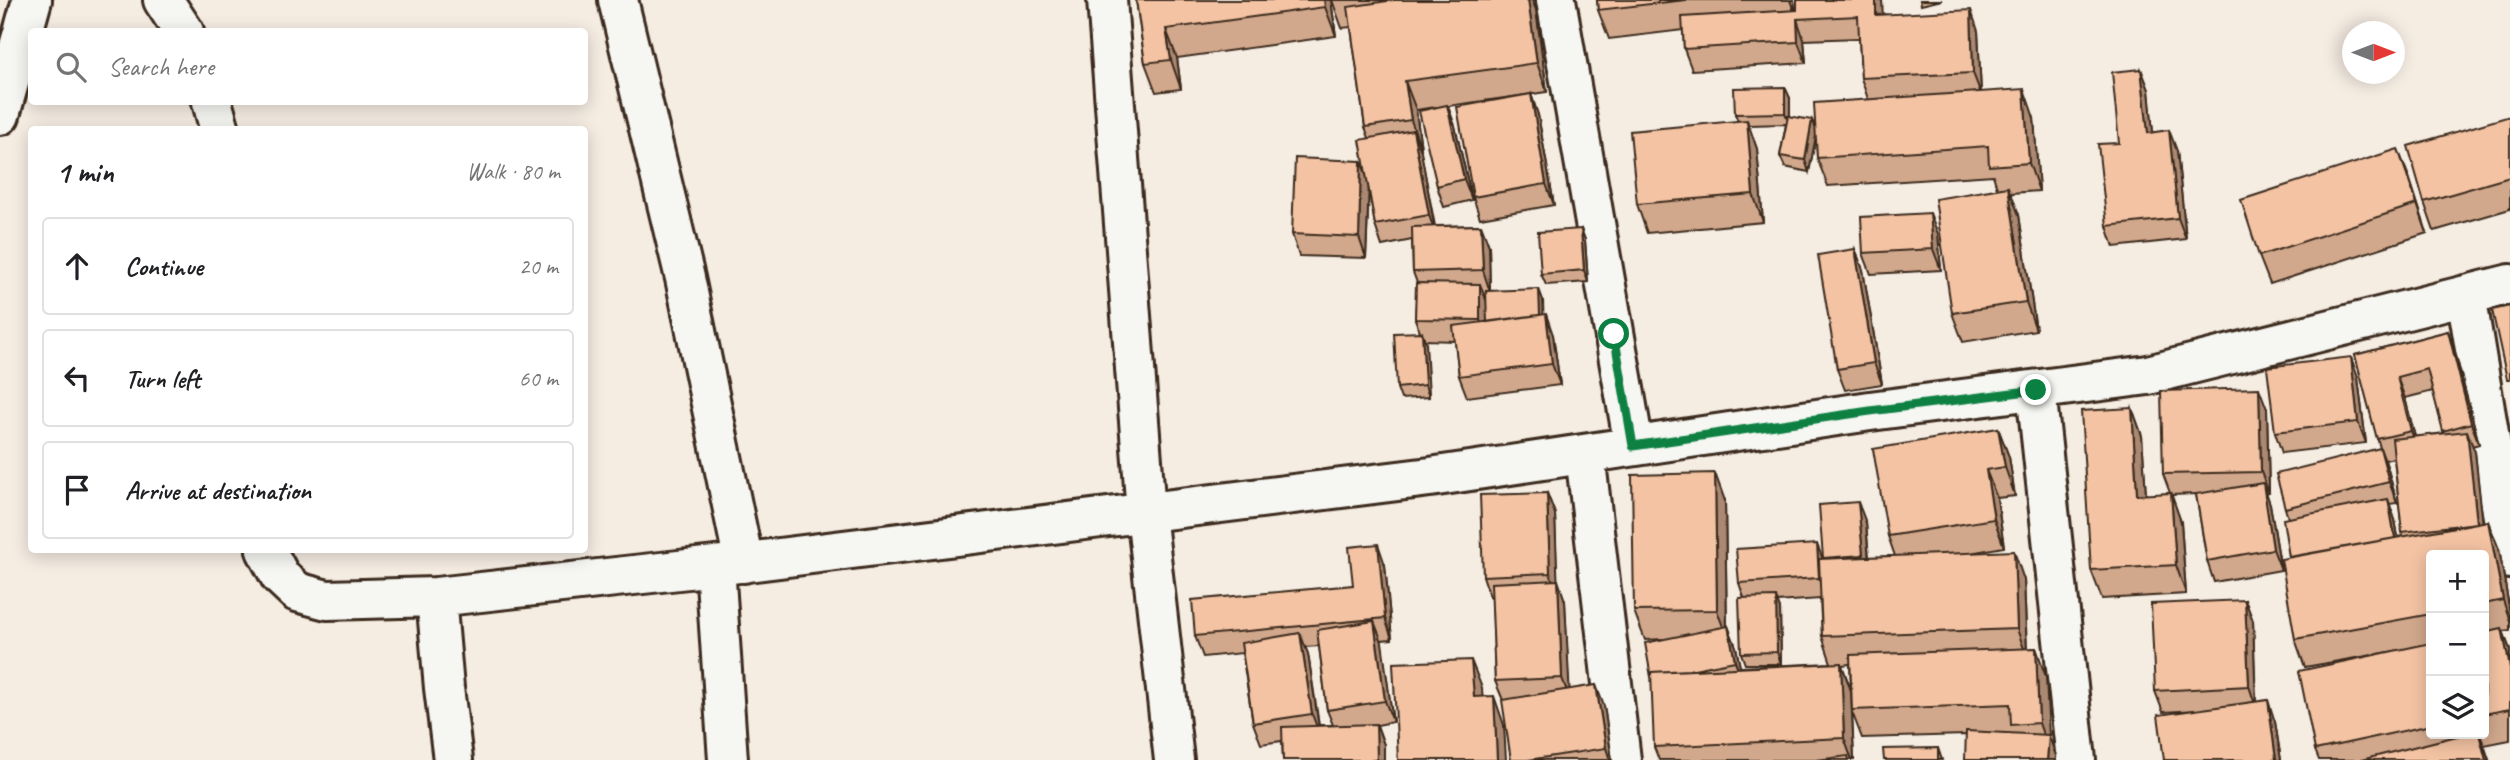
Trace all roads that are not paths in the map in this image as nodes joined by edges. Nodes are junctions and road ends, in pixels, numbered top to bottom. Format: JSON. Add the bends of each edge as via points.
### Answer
{"nodes":[{"id":1,"x":32,"y":0,"type":"edge"},
{"id":2,"x":163,"y":0,"type":"edge"},
{"id":3,"x":618,"y":0,"type":"edge"},
{"id":4,"x":1107,"y":0,"type":"edge"},
{"id":5,"x":1556,"y":0,"type":"edge"},
{"id":6,"x":181,"y":28,"type":"edge"},
{"id":7,"x":213,"y":105,"type":"edge"},
{"id":8,"x":0,"y":116,"type":"edge"},
{"id":9,"x":219,"y":126,"type":"edge"},
{"id":10,"x":2510,"y":284,"type":"edge"},
{"id":11,"x":2466,"y":295,"type":"junction"},
{"id":12,"x":2036,"y":390,"type":"junction"},
{"id":13,"x":1633,"y":446,"type":"junction"},
{"id":14,"x":1585,"y":454,"type":"junction"},
{"id":15,"x":1146,"y":513,"type":"junction"},
{"id":16,"x":268,"y":553,"type":"edge"},
{"id":17,"x":2510,"y":559,"type":"edge"},
{"id":18,"x":729,"y":564,"type":"junction"},
{"id":19,"x":436,"y":597,"type":"junction"},
{"id":20,"x":453,"y":760,"type":"edge"},
{"id":21,"x":728,"y":760,"type":"edge"},
{"id":22,"x":1174,"y":760,"type":"edge"},
{"id":23,"x":1620,"y":760,"type":"edge"},
{"id":24,"x":2076,"y":760,"type":"edge"}],
"edges":[{"from":1,"to":8,"type":"street"},
{"from":2,"to":6,"type":"street"},
{"from":3,"to":18,"type":"street","via":[[685,278]]},
{"from":4,"to":15,"type":"street"},
{"from":5,"to":13,"type":"street"},
{"from":7,"to":9,"type":"street"},
{"from":10,"to":11,"type":"street"},
{"from":11,"to":12,"type":"street","via":[[2148,375]]},
{"from":11,"to":17,"type":"street"},
{"from":12,"to":13,"type":"street"},
{"from":12,"to":24,"type":"street"},
{"from":13,"to":14,"type":"street"},
{"from":14,"to":15,"type":"street"},
{"from":14,"to":23,"type":"street"},
{"from":15,"to":18,"type":"street"},
{"from":15,"to":22,"type":"street"},
{"from":16,"to":19,"type":"street","via":[[280,576],[297,592],[327,600]]},
{"from":18,"to":19,"type":"street"},
{"from":18,"to":21,"type":"street"},
{"from":19,"to":20,"type":"street"}]}
